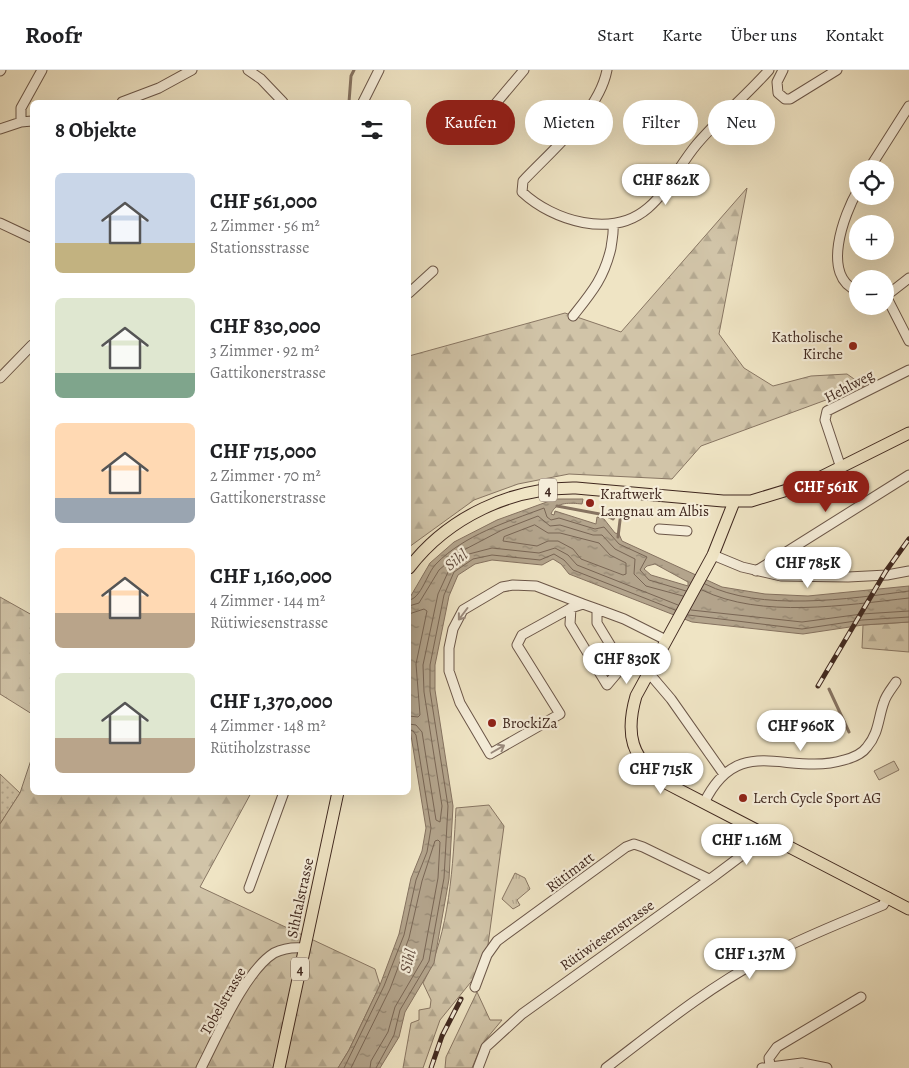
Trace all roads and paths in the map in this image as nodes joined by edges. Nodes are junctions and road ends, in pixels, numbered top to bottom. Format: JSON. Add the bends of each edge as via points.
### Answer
{"nodes":[{"id":1,"x":42,"y":70,"type":"edge"},
{"id":2,"x":192,"y":70,"type":"edge"},
{"id":3,"x":248,"y":70,"type":"edge"},
{"id":4,"x":379,"y":70,"type":"edge"},
{"id":5,"x":524,"y":70,"type":"edge"},
{"id":6,"x":606,"y":70,"type":"edge"},
{"id":7,"x":769,"y":70,"type":"edge"},
{"id":8,"x":783,"y":70,"type":"edge"},
{"id":9,"x":837,"y":70,"type":"edge"},
{"id":10,"x":127,"y":100,"type":"edge"},
{"id":11,"x":281,"y":100,"type":"edge"},
{"id":12,"x":364,"y":100,"type":"edge"},
{"id":13,"x":499,"y":100,"type":"edge"},
{"id":14,"x":909,"y":106,"type":"edge"},
{"id":15,"x":30,"y":121,"type":"edge"},
{"id":16,"x":21,"y":122,"type":"junction"},
{"id":17,"x":0,"y":129,"type":"edge"},
{"id":18,"x":875,"y":160,"type":"edge"},
{"id":19,"x":850,"y":205,"type":"edge"},
{"id":20,"x":0,"y":223,"type":"edge"},
{"id":21,"x":613,"y":224,"type":"junction"},
{"id":22,"x":30,"y":237,"type":"edge"},
{"id":23,"x":433,"y":271,"type":"dead end"},
{"id":24,"x":909,"y":278,"type":"edge"},
{"id":25,"x":849,"y":286,"type":"edge"},
{"id":26,"x":894,"y":290,"type":"edge"},
{"id":27,"x":411,"y":291,"type":"edge"},
{"id":28,"x":894,"y":312,"type":"edge"},
{"id":29,"x":573,"y":316,"type":"dead end"},
{"id":30,"x":909,"y":342,"type":"edge"},
{"id":31,"x":30,"y":347,"type":"edge"},
{"id":32,"x":909,"y":370,"type":"edge"},
{"id":33,"x":0,"y":378,"type":"edge"},
{"id":34,"x":909,"y":434,"type":"edge"},
{"id":35,"x":841,"y":468,"type":"junction"},
{"id":36,"x":909,"y":475,"type":"edge"},
{"id":37,"x":734,"y":502,"type":"junction"},
{"id":38,"x":659,"y":528,"type":"dead end"},
{"id":39,"x":687,"y":531,"type":"dead end"},
{"id":40,"x":713,"y":555,"type":"junction"},
{"id":41,"x":411,"y":566,"type":"edge"},
{"id":42,"x":756,"y":571,"type":"junction"},
{"id":43,"x":909,"y":571,"type":"edge"},
{"id":44,"x":583,"y":604,"type":"junction"},
{"id":45,"x":571,"y":608,"type":"junction"},
{"id":46,"x":596,"y":609,"type":"junction"},
{"id":47,"x":666,"y":640,"type":"junction"},
{"id":48,"x":648,"y":672,"type":"junction"},
{"id":49,"x":896,"y":682,"type":"dead end"},
{"id":50,"x":723,"y":773,"type":"junction"},
{"id":51,"x":283,"y":795,"type":"edge"},
{"id":52,"x":337,"y":795,"type":"edge"},
{"id":53,"x":704,"y":803,"type":"junction"},
{"id":54,"x":764,"y":835,"type":"junction"},
{"id":55,"x":709,"y":879,"type":"junction"},
{"id":56,"x":249,"y":888,"type":"dead end"},
{"id":57,"x":888,"y":897,"type":"junction"},
{"id":58,"x":909,"y":909,"type":"edge"},
{"id":59,"x":304,"y":948,"type":"junction"},
{"id":60,"x":475,"y":987,"type":"dead end"},
{"id":61,"x":861,"y":997,"type":"dead end"},
{"id":62,"x":766,"y":1067,"type":"edge"},
{"id":63,"x":201,"y":1068,"type":"edge"},
{"id":64,"x":279,"y":1068,"type":"edge"},
{"id":65,"x":478,"y":1068,"type":"edge"},
{"id":66,"x":606,"y":1068,"type":"edge"},
{"id":67,"x":827,"y":1068,"type":"edge"}],
"edges":[{"from":1,"to":16,"type":"street","via":[[21,108]]},
{"from":2,"to":10,"type":"street"},
{"from":3,"to":11,"type":"street"},
{"from":4,"to":12,"type":"street"},
{"from":5,"to":13,"type":"street"},
{"from":6,"to":21,"type":"street","via":[[598,98],[523,181],[522,192],[533,202],[564,217]]},
{"from":7,"to":21,"type":"street","via":[[697,145],[649,207]]},
{"from":8,"to":9,"type":"street","via":[[777,82],[778,93],[790,99]]},
{"from":14,"to":18,"type":"street"},
{"from":15,"to":16,"type":"street"},
{"from":16,"to":17,"type":"street"},
{"from":19,"to":25,"type":"street","via":[[845,215],[838,255],[840,274]]},
{"from":20,"to":22,"type":"street"},
{"from":21,"to":29,"type":"street","via":[[606,269],[600,282]]},
{"from":23,"to":27,"type":"street"},
{"from":24,"to":26,"type":"street"},
{"from":28,"to":30,"type":"street"},
{"from":31,"to":33,"type":"street"},
{"from":32,"to":35,"type":"street","name":"Hehlweg","via":[[827,411],[825,420]]},
{"from":34,"to":35,"type":"main road","number":"4"},
{"from":35,"to":37,"type":"main road","number":"4","via":[[784,493]]},
{"from":36,"to":42,"type":"street"},
{"from":37,"to":40,"type":"main road"},
{"from":37,"to":41,"type":"main road","number":"4","via":[[576,488],[531,493],[488,506],[462,520],[432,543]]},
{"from":38,"to":39,"type":"street"},
{"from":40,"to":42,"type":"street"},
{"from":40,"to":47,"type":"main road"},
{"from":42,"to":43,"type":"street","via":[[781,576],[848,577]]},
{"from":44,"to":45,"type":"street"},
{"from":44,"to":45,"type":"street","one_way":true,"via":[[536,586],[502,587],[463,610],[449,648],[449,671],[453,686],[490,754],[560,714],[517,645],[522,636]]},
{"from":44,"to":46,"type":"street"},
{"from":45,"to":46,"type":"street","via":[[570,624],[607,685],[623,666],[597,623]]},
{"from":46,"to":47,"type":"street"},
{"from":47,"to":48,"type":"main road"},
{"from":48,"to":50,"type":"street"},
{"from":48,"to":53,"type":"main road","via":[[633,705],[631,741],[653,774]]},
{"from":49,"to":50,"type":"street","via":[[884,701],[879,728],[867,748],[854,757],[835,763],[745,762]]},
{"from":50,"to":53,"type":"street"},
{"from":51,"to":56,"type":"street"},
{"from":52,"to":59,"type":"main road","name":"Sihltalstrasse","number":"4"},
{"from":53,"to":54,"type":"main road"},
{"from":54,"to":55,"type":"street","name":"Rütiwiesenstrasse"},
{"from":54,"to":57,"type":"main road"},
{"from":55,"to":60,"type":"street","name":"Rütimatt","via":[[643,846],[634,844],[626,847],[497,941],[487,955]]},
{"from":55,"to":65,"type":"street","name":"Rütiwiesenstrasse","via":[[522,1014],[486,1047]]},
{"from":57,"to":58,"type":"main road"},
{"from":57,"to":66,"type":"street","via":[[884,905],[816,932],[714,988]]},
{"from":59,"to":63,"type":"street","name":"Tobelstrasse","via":[[280,950],[257,969]]},
{"from":59,"to":64,"type":"main road","name":"Sihltalstrasse","number":"4"},
{"from":61,"to":62,"type":"street","via":[[777,1047]]},
{"from":62,"to":67,"type":"street","via":[[802,1064]]}]}
